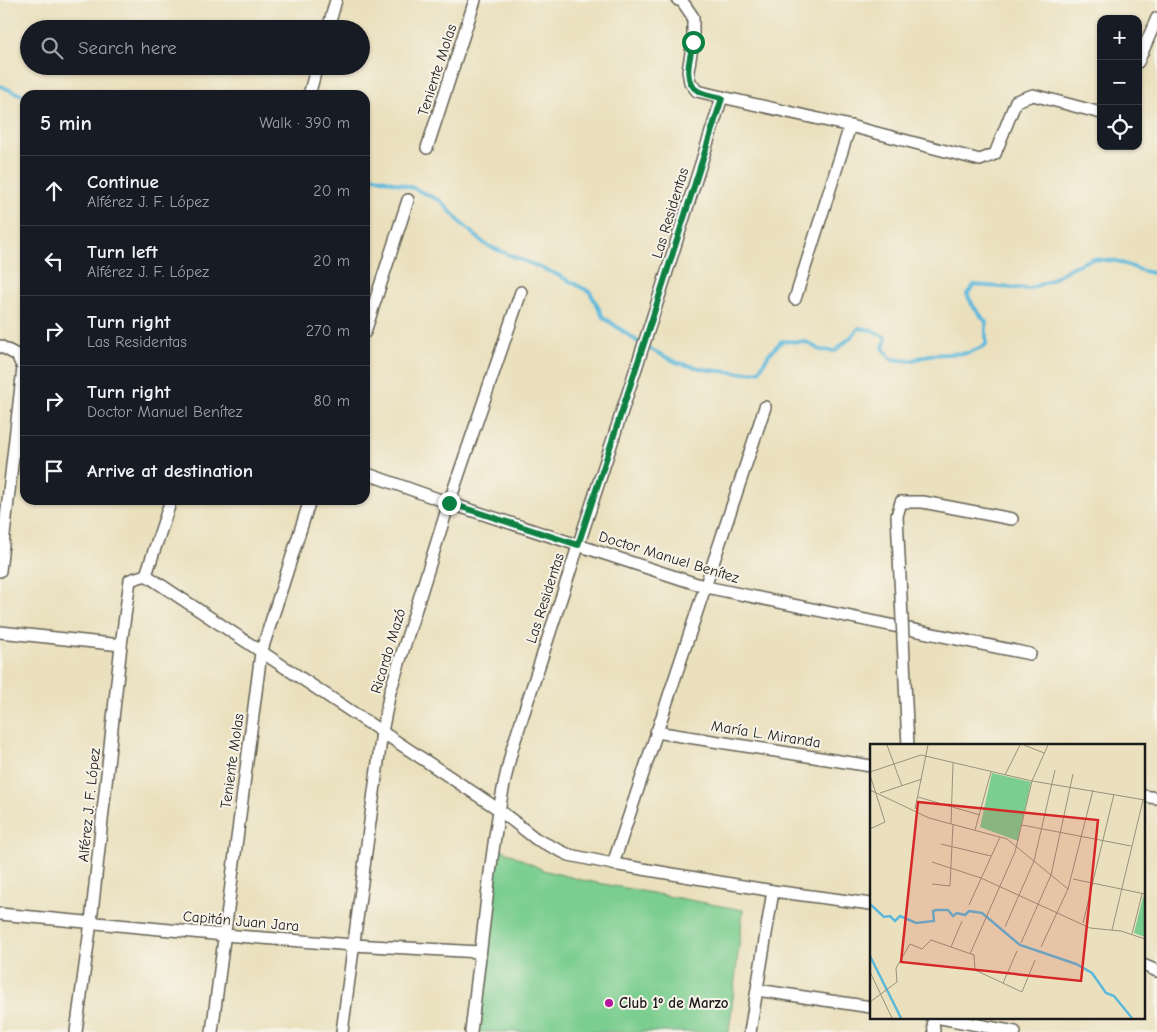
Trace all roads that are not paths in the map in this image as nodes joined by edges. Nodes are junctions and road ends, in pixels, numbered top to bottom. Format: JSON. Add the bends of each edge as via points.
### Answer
{"nodes":[{"id":1,"x":336,"y":0,"type":"edge"},
{"id":2,"x":475,"y":0,"type":"edge"},
{"id":3,"x":678,"y":0,"type":"edge"},
{"id":4,"x":1157,"y":18,"type":"edge"},
{"id":5,"x":330,"y":20,"type":"edge"},
{"id":6,"x":1139,"y":60,"type":"edge"},
{"id":7,"x":315,"y":75,"type":"edge"},
{"id":8,"x":310,"y":90,"type":"edge"},
{"id":9,"x":722,"y":98,"type":"junction"},
{"id":10,"x":1097,"y":112,"type":"edge"},
{"id":11,"x":850,"y":126,"type":"junction"},
{"id":12,"x":427,"y":148,"type":"dead end"},
{"id":13,"x":408,"y":200,"type":"dead end"},
{"id":14,"x":521,"y":292,"type":"dead end"},
{"id":15,"x":795,"y":299,"type":"dead end"},
{"id":16,"x":370,"y":317,"type":"edge"},
{"id":17,"x":0,"y":346,"type":"edge"},
{"id":18,"x":20,"y":361,"type":"edge"},
{"id":19,"x":20,"y":402,"type":"edge"},
{"id":20,"x":765,"y":407,"type":"dead end"},
{"id":21,"x":370,"y":475,"type":"edge"},
{"id":22,"x":449,"y":503,"type":"junction"},
{"id":23,"x":169,"y":505,"type":"edge"},
{"id":24,"x":308,"y":505,"type":"edge"},
{"id":25,"x":1012,"y":519,"type":"dead end"},
{"id":26,"x":578,"y":545,"type":"junction"},
{"id":27,"x":0,"y":571,"type":"edge"},
{"id":28,"x":146,"y":575,"type":"junction"},
{"id":29,"x":706,"y":587,"type":"junction"},
{"id":30,"x":0,"y":632,"type":"edge"},
{"id":31,"x":121,"y":645,"type":"junction"},
{"id":32,"x":262,"y":653,"type":"junction"},
{"id":33,"x":1030,"y":654,"type":"dead end"},
{"id":34,"x":382,"y":732,"type":"junction"},
{"id":35,"x":656,"y":732,"type":"junction"},
{"id":36,"x":908,"y":744,"type":"edge"},
{"id":37,"x":870,"y":766,"type":"edge"},
{"id":38,"x":1144,"y":796,"type":"edge"},
{"id":39,"x":1157,"y":798,"type":"edge"},
{"id":40,"x":498,"y":809,"type":"junction"},
{"id":41,"x":613,"y":864,"type":"junction"},
{"id":42,"x":773,"y":891,"type":"junction"},
{"id":43,"x":870,"y":904,"type":"edge"},
{"id":44,"x":0,"y":914,"type":"edge"},
{"id":45,"x":91,"y":922,"type":"junction"},
{"id":46,"x":224,"y":936,"type":"junction"},
{"id":47,"x":353,"y":945,"type":"junction"},
{"id":48,"x":480,"y":952,"type":"junction"},
{"id":49,"x":1144,"y":965,"type":"edge"},
{"id":50,"x":1157,"y":971,"type":"edge"},
{"id":51,"x":757,"y":990,"type":"junction"},
{"id":52,"x":870,"y":1007,"type":"edge"},
{"id":53,"x":952,"y":1020,"type":"edge"},
{"id":54,"x":76,"y":1032,"type":"edge"},
{"id":55,"x":212,"y":1032,"type":"edge"},
{"id":56,"x":342,"y":1032,"type":"edge"},
{"id":57,"x":471,"y":1032,"type":"edge"},
{"id":58,"x":750,"y":1032,"type":"edge"},
{"id":59,"x":1015,"y":1032,"type":"edge"}],
"edges":[{"from":1,"to":5,"type":"street"},
{"from":2,"to":12,"type":"street","name":"Teniente Molas"},
{"from":3,"to":9,"type":"street","via":[[693,17],[688,71],[690,82],[698,91]]},
{"from":4,"to":6,"type":"street"},
{"from":7,"to":8,"type":"street"},
{"from":9,"to":11,"type":"street"},
{"from":9,"to":26,"type":"street","name":"Las Residentas"},
{"from":10,"to":11,"type":"street","via":[[1033,95],[1016,101],[995,154],[980,160]]},
{"from":11,"to":15,"type":"street"},
{"from":13,"to":16,"type":"street"},
{"from":14,"to":22,"type":"street","name":"Ricardo Mazó"},
{"from":17,"to":18,"type":"street","via":[[17,355]]},
{"from":19,"to":27,"type":"street"},
{"from":20,"to":29,"type":"street"},
{"from":21,"to":22,"type":"street","name":"Doctor Manuel Benítez"},
{"from":22,"to":26,"type":"street","name":"Doctor Manuel Benítez"},
{"from":22,"to":34,"type":"street","name":"Ricardo Mazó","via":[[390,692]]},
{"from":23,"to":28,"type":"street"},
{"from":24,"to":32,"type":"street","name":"Teniente Molas"},
{"from":25,"to":36,"type":"street","bridge":true,"via":[[923,502],[901,502],[897,516]]},
{"from":26,"to":29,"type":"street","name":"Doctor Manuel Benítez"},
{"from":26,"to":40,"type":"street","name":"Las Residentas","via":[[513,746]]},
{"from":28,"to":31,"type":"street","name":"Alférez J. F. López","via":[[130,580]]},
{"from":28,"to":32,"type":"street"},
{"from":29,"to":33,"type":"street","name":"Doctor Manuel Benítez"},
{"from":29,"to":35,"type":"street"},
{"from":30,"to":31,"type":"street"},
{"from":31,"to":45,"type":"street","name":"Alférez J. F. López"},
{"from":32,"to":34,"type":"street"},
{"from":32,"to":46,"type":"street","name":"Teniente Molas"},
{"from":34,"to":40,"type":"street"},
{"from":34,"to":47,"type":"street","name":"Ricardo Mazó"},
{"from":35,"to":37,"type":"street","name":"María L. Miranda"},
{"from":35,"to":41,"type":"street"},
{"from":38,"to":39,"type":"street"},
{"from":40,"to":41,"type":"street","via":[[536,839],[569,855]]},
{"from":40,"to":48,"type":"street","name":"Las Residentas"},
{"from":41,"to":42,"type":"street"},
{"from":42,"to":43,"type":"street"},
{"from":42,"to":51,"type":"street"},
{"from":44,"to":45,"type":"street","name":"Capitán Juan Jara"},
{"from":45,"to":46,"type":"street","name":"Capitán Juan Jara"},
{"from":45,"to":54,"type":"street","name":"Alférez J. F. López"},
{"from":46,"to":47,"type":"street","name":"Capitán Juan Jara"},
{"from":46,"to":55,"type":"street","name":"Teniente Molas"},
{"from":47,"to":48,"type":"street","name":"Capitán Juan Jara"},
{"from":47,"to":56,"type":"street","name":"Ricardo Mazó"},
{"from":48,"to":57,"type":"street","name":"Las Residentas"},
{"from":49,"to":50,"type":"street"},
{"from":51,"to":52,"type":"street"},
{"from":51,"to":58,"type":"street"},
{"from":53,"to":59,"type":"street"}]}
